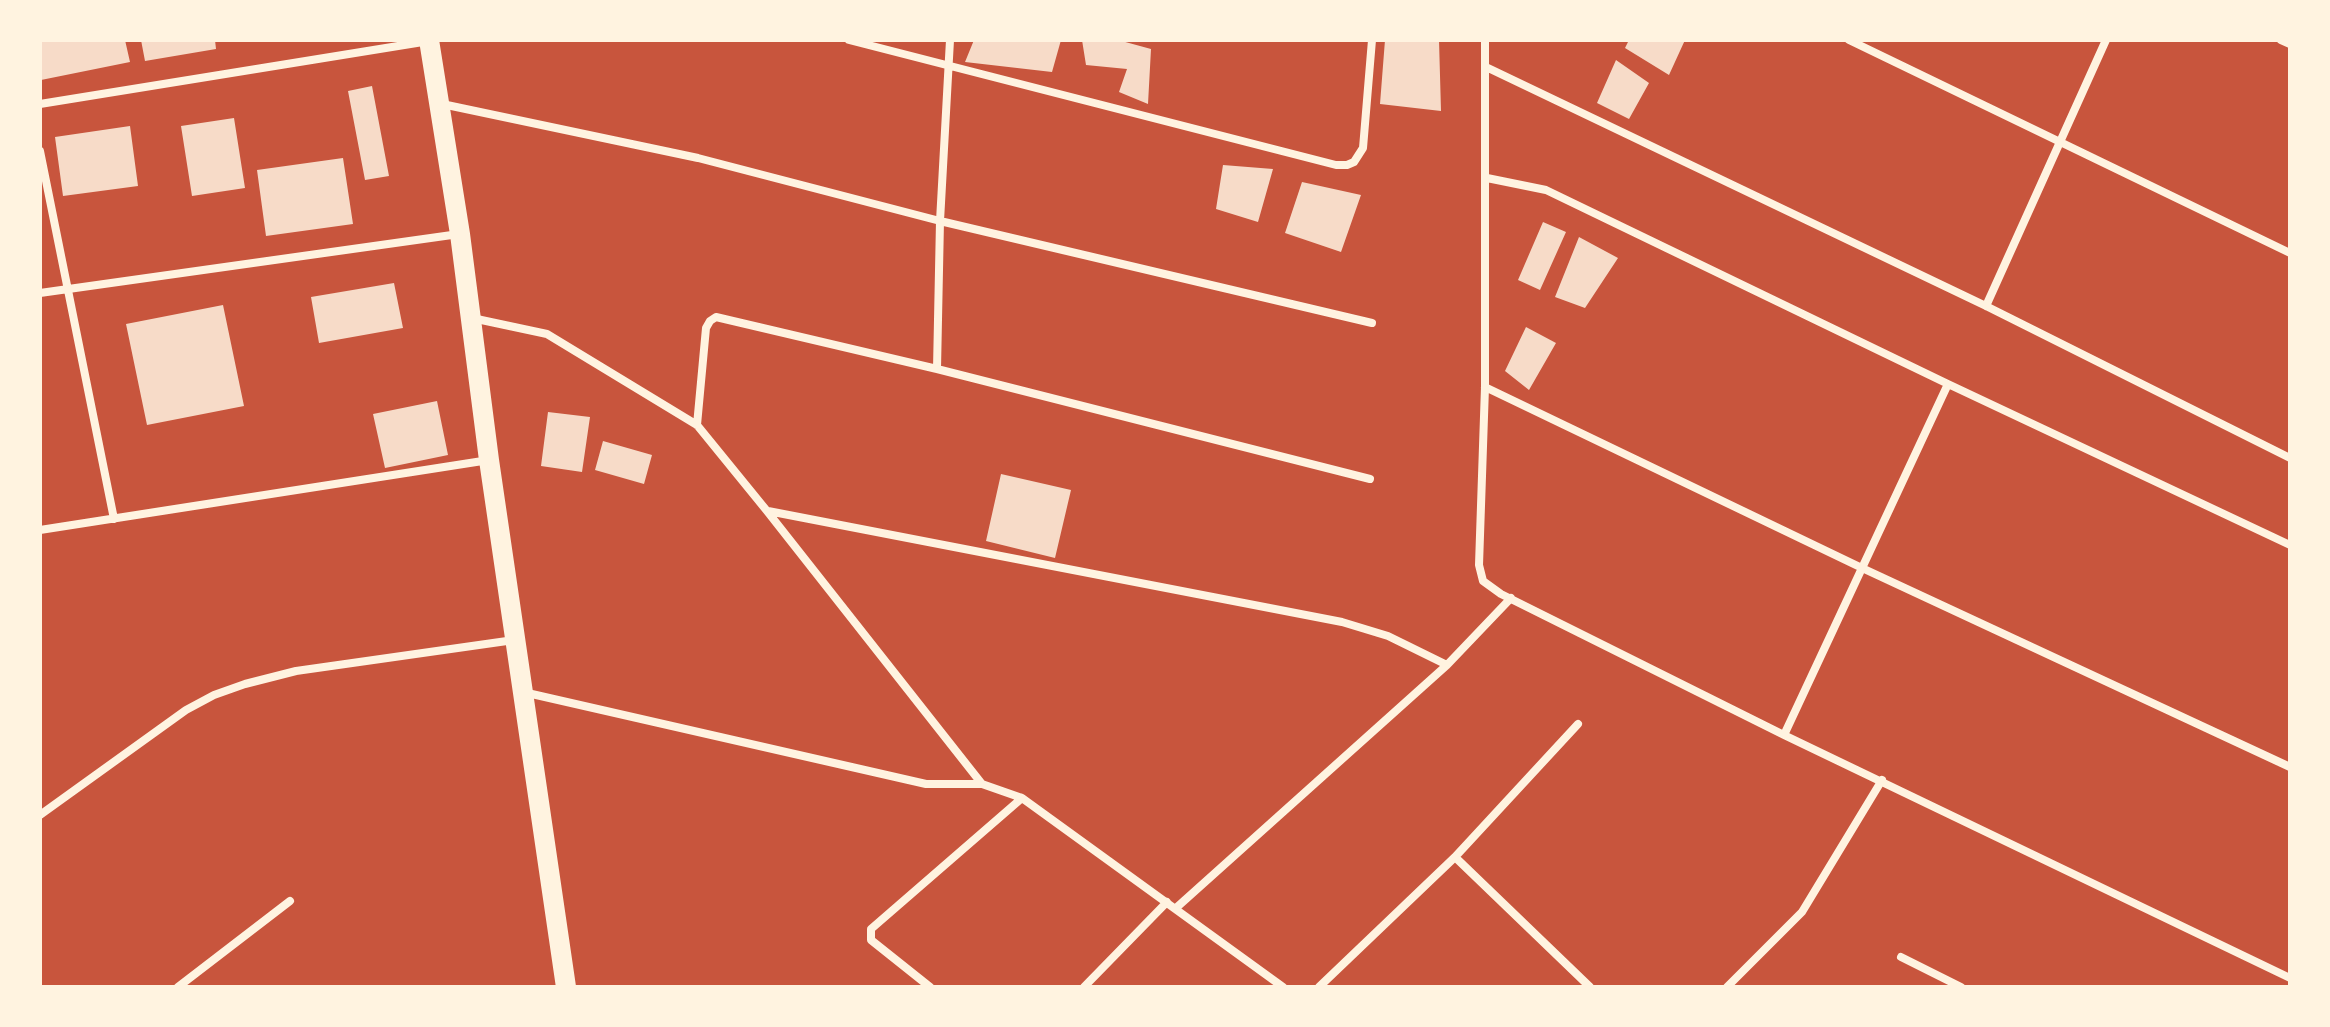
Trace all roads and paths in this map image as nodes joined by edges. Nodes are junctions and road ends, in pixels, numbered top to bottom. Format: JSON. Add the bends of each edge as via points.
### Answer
{"nodes":[{"id":1,"x":429,"y":40,"type":"edge"},
{"id":2,"x":849,"y":40,"type":"edge"},
{"id":3,"x":950,"y":40,"type":"edge"},
{"id":4,"x":1372,"y":40,"type":"edge"},
{"id":5,"x":1485,"y":40,"type":"edge"},
{"id":6,"x":1849,"y":40,"type":"edge"},
{"id":7,"x":2106,"y":40,"type":"edge"},
{"id":8,"x":2281,"y":40,"type":"edge"},
{"id":9,"x":2290,"y":44,"type":"edge"},
{"id":10,"x":948,"y":64,"type":"junction"},
{"id":11,"x":1486,"y":67,"type":"junction"},
{"id":12,"x":437,"y":103,"type":"junction"},
{"id":13,"x":40,"y":104,"type":"edge"},
{"id":14,"x":2061,"y":141,"type":"junction"},
{"id":15,"x":40,"y":151,"type":"edge"},
{"id":16,"x":1487,"y":178,"type":"junction"},
{"id":17,"x":940,"y":221,"type":"junction"},
{"id":18,"x":460,"y":234,"type":"junction"},
{"id":19,"x":2290,"y":253,"type":"edge"},
{"id":20,"x":68,"y":289,"type":"junction"},
{"id":21,"x":40,"y":293,"type":"edge"},
{"id":22,"x":1986,"y":306,"type":"junction"},
{"id":23,"x":471,"y":318,"type":"junction"},
{"id":24,"x":1372,"y":323,"type":"dead end"},
{"id":25,"x":937,"y":369,"type":"junction"},
{"id":26,"x":1948,"y":384,"type":"junction"},
{"id":27,"x":1485,"y":387,"type":"junction"},
{"id":28,"x":697,"y":425,"type":"junction"},
{"id":29,"x":2290,"y":458,"type":"edge"},
{"id":30,"x":489,"y":460,"type":"junction"},
{"id":31,"x":1370,"y":479,"type":"dead end"},
{"id":32,"x":767,"y":511,"type":"junction"},
{"id":33,"x":114,"y":519,"type":"junction"},
{"id":34,"x":40,"y":530,"type":"edge"},
{"id":35,"x":2290,"y":545,"type":"edge"},
{"id":36,"x":1862,"y":568,"type":"junction"},
{"id":37,"x":1511,"y":598,"type":"junction"},
{"id":38,"x":514,"y":640,"type":"junction"},
{"id":39,"x":1447,"y":665,"type":"junction"},
{"id":40,"x":523,"y":692,"type":"junction"},
{"id":41,"x":1578,"y":724,"type":"dead end"},
{"id":42,"x":1784,"y":735,"type":"junction"},
{"id":43,"x":2290,"y":767,"type":"edge"},
{"id":44,"x":1882,"y":780,"type":"junction"},
{"id":45,"x":982,"y":784,"type":"junction"},
{"id":46,"x":1022,"y":798,"type":"junction"},
{"id":47,"x":40,"y":815,"type":"edge"},
{"id":48,"x":1455,"y":857,"type":"junction"},
{"id":49,"x":290,"y":901,"type":"dead end"},
{"id":50,"x":1172,"y":905,"type":"junction"},
{"id":51,"x":1901,"y":957,"type":"dead end"},
{"id":52,"x":2290,"y":978,"type":"edge"},
{"id":53,"x":178,"y":987,"type":"edge"},
{"id":54,"x":566,"y":987,"type":"edge"},
{"id":55,"x":930,"y":987,"type":"edge"},
{"id":56,"x":1084,"y":987,"type":"edge"},
{"id":57,"x":1283,"y":987,"type":"edge"},
{"id":58,"x":1319,"y":987,"type":"edge"},
{"id":59,"x":1590,"y":987,"type":"edge"},
{"id":60,"x":1727,"y":987,"type":"edge"},
{"id":61,"x":1961,"y":987,"type":"edge"}],
"edges":[{"from":1,"to":12,"type":"main road"},
{"from":1,"to":13,"type":"street"},
{"from":2,"to":10,"type":"street"},
{"from":3,"to":10,"type":"street"},
{"from":4,"to":10,"type":"street","via":[[1363,148],[1347,165]]},
{"from":5,"to":11,"type":"street"},
{"from":6,"to":14,"type":"street"},
{"from":7,"to":14,"type":"street"},
{"from":8,"to":9,"type":"street"},
{"from":10,"to":17,"type":"street"},
{"from":11,"to":16,"type":"street"},
{"from":11,"to":22,"type":"street"},
{"from":12,"to":17,"type":"street","via":[[698,158]]},
{"from":12,"to":18,"type":"main road"},
{"from":14,"to":19,"type":"street"},
{"from":14,"to":22,"type":"street"},
{"from":15,"to":20,"type":"street"},
{"from":16,"to":26,"type":"street","via":[[1546,190]]},
{"from":16,"to":27,"type":"street"},
{"from":17,"to":24,"type":"street"},
{"from":17,"to":25,"type":"street"},
{"from":18,"to":20,"type":"street"},
{"from":18,"to":23,"type":"main road"},
{"from":20,"to":21,"type":"street"},
{"from":20,"to":33,"type":"street"},
{"from":22,"to":29,"type":"street"},
{"from":23,"to":28,"type":"street","via":[[547,334]]},
{"from":23,"to":30,"type":"main road"},
{"from":25,"to":28,"type":"street","via":[[716,317],[706,328]]},
{"from":25,"to":31,"type":"street"},
{"from":26,"to":35,"type":"street"},
{"from":26,"to":36,"type":"street"},
{"from":27,"to":36,"type":"street"},
{"from":27,"to":37,"type":"street","via":[[1479,565],[1483,581]]},
{"from":28,"to":32,"type":"street"},
{"from":30,"to":33,"type":"street"},
{"from":30,"to":38,"type":"main road"},
{"from":32,"to":39,"type":"street","via":[[1342,622],[1388,636]]},
{"from":32,"to":45,"type":"street"},
{"from":33,"to":34,"type":"street"},
{"from":36,"to":42,"type":"street"},
{"from":36,"to":43,"type":"street"},
{"from":37,"to":39,"type":"street"},
{"from":37,"to":42,"type":"street"},
{"from":38,"to":40,"type":"main road"},
{"from":38,"to":47,"type":"street","via":[[296,671],[234,687],[186,710]]},
{"from":39,"to":50,"type":"street"},
{"from":40,"to":45,"type":"street","via":[[926,784]]},
{"from":40,"to":54,"type":"main road"},
{"from":41,"to":48,"type":"street"},
{"from":42,"to":44,"type":"street"},
{"from":44,"to":52,"type":"street"},
{"from":44,"to":60,"type":"street","via":[[1802,912]]},
{"from":45,"to":46,"type":"street"},
{"from":46,"to":50,"type":"street"},
{"from":46,"to":55,"type":"street","via":[[871,929],[871,940]]},
{"from":48,"to":58,"type":"street"},
{"from":48,"to":59,"type":"street"},
{"from":49,"to":53,"type":"street"},
{"from":50,"to":56,"type":"street"},
{"from":50,"to":57,"type":"street"},
{"from":51,"to":61,"type":"street"}]}
